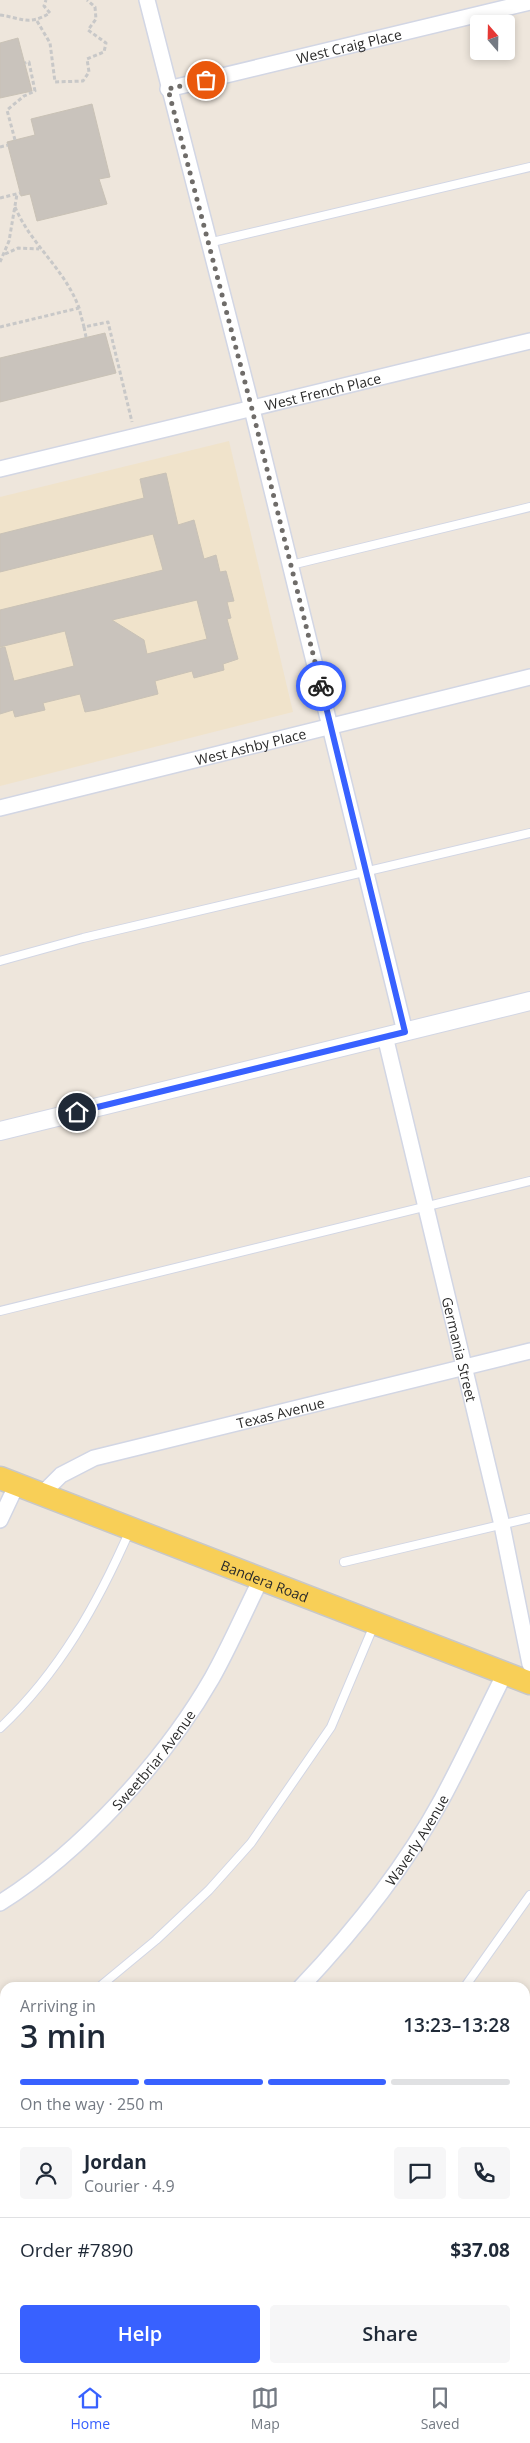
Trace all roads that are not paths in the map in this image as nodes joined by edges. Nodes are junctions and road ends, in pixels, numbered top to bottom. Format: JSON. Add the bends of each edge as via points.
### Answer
{"nodes":[{"id":1,"x":147,"y":0,"type":"edge"},
{"id":2,"x":530,"y":2,"type":"edge"},
{"id":3,"x":168,"y":89,"type":"junction"},
{"id":4,"x":530,"y":167,"type":"edge"},
{"id":5,"x":208,"y":244,"type":"junction"},
{"id":6,"x":530,"y":341,"type":"edge"},
{"id":7,"x":252,"y":409,"type":"junction"},
{"id":8,"x":0,"y":469,"type":"edge"},
{"id":9,"x":530,"y":507,"type":"edge"},
{"id":10,"x":291,"y":566,"type":"junction"},
{"id":11,"x":530,"y":677,"type":"edge"},
{"id":12,"x":331,"y":726,"type":"junction"},
{"id":13,"x":0,"y":808,"type":"edge"},
{"id":14,"x":530,"y":832,"type":"edge"},
{"id":15,"x":367,"y":873,"type":"junction"},
{"id":16,"x":0,"y":961,"type":"edge"},
{"id":17,"x":530,"y":1001,"type":"edge"},
{"id":18,"x":405,"y":1032,"type":"junction"},
{"id":19,"x":385,"y":1036,"type":"junction"},
{"id":20,"x":0,"y":1132,"type":"edge"},
{"id":21,"x":530,"y":1181,"type":"edge"},
{"id":22,"x":426,"y":1207,"type":"junction"},
{"id":23,"x":0,"y":1311,"type":"edge"},
{"id":24,"x":530,"y":1351,"type":"edge"},
{"id":25,"x":463,"y":1367,"type":"junction"},
{"id":26,"x":9,"y":1481,"type":"edge"},
{"id":27,"x":42,"y":1494,"type":"junction"},
{"id":28,"x":530,"y":1518,"type":"edge"},
{"id":29,"x":0,"y":1520,"type":"edge"},
{"id":30,"x":502,"y":1525,"type":"junction"},
{"id":31,"x":131,"y":1528,"type":"junction"},
{"id":32,"x":344,"y":1562,"type":"dead end"},
{"id":33,"x":261,"y":1579,"type":"junction"},
{"id":34,"x":375,"y":1623,"type":"junction"},
{"id":35,"x":530,"y":1664,"type":"edge"},
{"id":36,"x":505,"y":1673,"type":"junction"},
{"id":37,"x":530,"y":1683,"type":"edge"},
{"id":38,"x":0,"y":1728,"type":"edge"},
{"id":39,"x":530,"y":1895,"type":"edge"},
{"id":40,"x":0,"y":1903,"type":"edge"},
{"id":41,"x":105,"y":1982,"type":"edge"},
{"id":42,"x":306,"y":1982,"type":"edge"},
{"id":43,"x":468,"y":1982,"type":"edge"}],
"edges":[{"from":1,"to":3,"type":"street"},
{"from":2,"to":3,"type":"street","name":"West Craig Place"},
{"from":3,"to":5,"type":"street"},
{"from":4,"to":5,"type":"lane"},
{"from":5,"to":7,"type":"street"},
{"from":6,"to":7,"type":"street","name":"West French Place"},
{"from":7,"to":8,"type":"street","name":"West French Place"},
{"from":7,"to":10,"type":"street"},
{"from":9,"to":10,"type":"lane"},
{"from":10,"to":12,"type":"street"},
{"from":11,"to":12,"type":"street","name":"West Ashby Place"},
{"from":12,"to":13,"type":"street","name":"West Ashby Place"},
{"from":12,"to":15,"type":"street"},
{"from":14,"to":15,"type":"lane"},
{"from":15,"to":16,"type":"lane","via":[[83,938]]},
{"from":15,"to":18,"type":"street"},
{"from":17,"to":18,"type":"street"},
{"from":18,"to":19,"type":"street"},
{"from":19,"to":20,"type":"street"},
{"from":19,"to":22,"type":"street","name":"Germania Street"},
{"from":21,"to":22,"type":"lane"},
{"from":22,"to":23,"type":"lane"},
{"from":22,"to":25,"type":"street","name":"Germania Street"},
{"from":24,"to":25,"type":"street","name":"Texas Avenue"},
{"from":25,"to":27,"type":"street","name":"Texas Avenue","via":[[94,1458],[61,1475]]},
{"from":25,"to":30,"type":"street","name":"Germania Street"},
{"from":26,"to":27,"type":"main road","name":"Bandera Road"},
{"from":26,"to":29,"type":"street"},
{"from":27,"to":31,"type":"main road","name":"Bandera Road"},
{"from":28,"to":30,"type":"lane"},
{"from":30,"to":32,"type":"lane"},
{"from":30,"to":35,"type":"street","name":"Germania Street"},
{"from":31,"to":33,"type":"main road","name":"Bandera Road"},
{"from":31,"to":38,"type":"lane","via":[[86,1621],[53,1668]]},
{"from":33,"to":34,"type":"main road","name":"Bandera Road"},
{"from":33,"to":40,"type":"street","name":"Sweetbriar Avenue","via":[[212,1678],[170,1741],[121,1799],[67,1852]]},
{"from":34,"to":36,"type":"main road","name":"Bandera Road"},
{"from":34,"to":41,"type":"lane","via":[[331,1727],[251,1843],[209,1890]]},
{"from":36,"to":37,"type":"main road","name":"Bandera Road"},
{"from":36,"to":42,"type":"street","name":"Waverly Avenue","via":[[441,1800],[409,1852],[386,1886]]},
{"from":39,"to":43,"type":"lane"}]}
